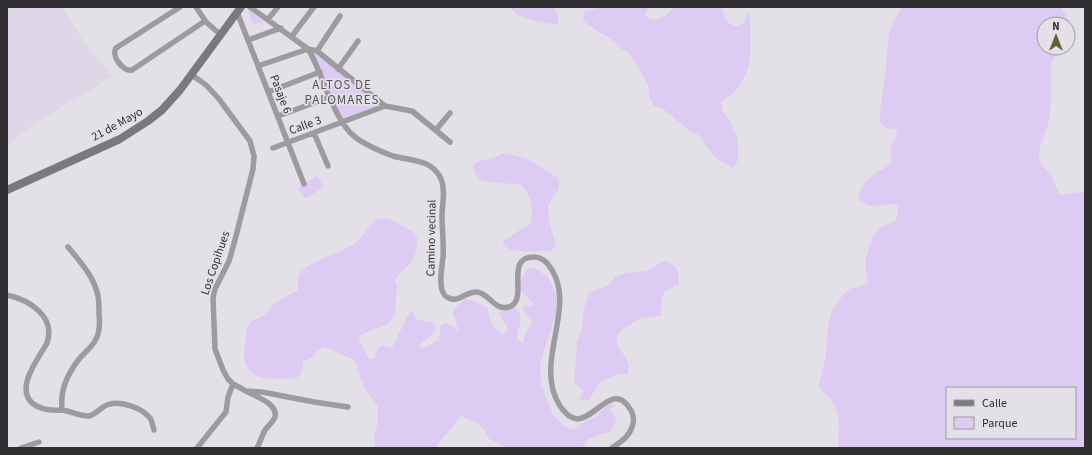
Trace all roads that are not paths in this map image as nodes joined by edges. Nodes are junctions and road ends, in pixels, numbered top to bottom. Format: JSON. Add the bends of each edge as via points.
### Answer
{"nodes":[{"id":1,"x":180,"y":7,"type":"edge"},
{"id":2,"x":196,"y":7,"type":"edge"},
{"id":3,"x":250,"y":7,"type":"edge"},
{"id":4,"x":278,"y":7,"type":"edge"},
{"id":5,"x":314,"y":7,"type":"edge"},
{"id":6,"x":239,"y":9,"type":"edge"},
{"id":7,"x":340,"y":16,"type":"dead end"},
{"id":8,"x":268,"y":19,"type":"junction"},
{"id":9,"x":205,"y":21,"type":"junction"},
{"id":10,"x":281,"y":28,"type":"junction"},
{"id":11,"x":221,"y":35,"type":"junction"},
{"id":12,"x":292,"y":36,"type":"junction"},
{"id":13,"x":248,"y":40,"type":"junction"},
{"id":14,"x":358,"y":41,"type":"dead end"},
{"id":15,"x":308,"y":49,"type":"junction"},
{"id":16,"x":317,"y":51,"type":"junction"},
{"id":17,"x":258,"y":66,"type":"junction"},
{"id":18,"x":338,"y":69,"type":"junction"},
{"id":19,"x":320,"y":72,"type":"junction"},
{"id":20,"x":192,"y":75,"type":"junction"},
{"id":21,"x":268,"y":92,"type":"junction"},
{"id":22,"x":330,"y":97,"type":"junction"},
{"id":23,"x":385,"y":106,"type":"junction"},
{"id":24,"x":450,"y":113,"type":"dead end"},
{"id":25,"x":278,"y":116,"type":"junction"},
{"id":26,"x":342,"y":122,"type":"junction"},
{"id":27,"x":436,"y":130,"type":"junction"},
{"id":28,"x":314,"y":133,"type":"junction"},
{"id":29,"x":450,"y":142,"type":"dead end"},
{"id":30,"x":288,"y":143,"type":"junction"},
{"id":31,"x":273,"y":148,"type":"dead end"},
{"id":32,"x":328,"y":166,"type":"dead end"},
{"id":33,"x":304,"y":184,"type":"dead end"},
{"id":34,"x":7,"y":190,"type":"edge"},
{"id":35,"x":68,"y":247,"type":"dead end"},
{"id":36,"x":7,"y":295,"type":"edge"},
{"id":37,"x":233,"y":384,"type":"junction"},
{"id":38,"x":246,"y":391,"type":"junction"},
{"id":39,"x":348,"y":407,"type":"dead end"},
{"id":40,"x":62,"y":410,"type":"junction"},
{"id":41,"x":154,"y":430,"type":"dead end"},
{"id":42,"x":39,"y":442,"type":"dead end"},
{"id":43,"x":21,"y":448,"type":"edge"},
{"id":44,"x":197,"y":448,"type":"edge"},
{"id":45,"x":257,"y":448,"type":"edge"},
{"id":46,"x":612,"y":448,"type":"edge"}],
"edges":[{"from":1,"to":9,"type":"street","via":[[116,48],[114,55],[124,69],[132,70]]},
{"from":2,"to":9,"type":"street"},
{"from":3,"to":8,"type":"street"},
{"from":4,"to":8,"type":"street"},
{"from":5,"to":12,"type":"street"},
{"from":6,"to":11,"type":"street","name":"21 de Mayo"},
{"from":6,"to":13,"type":"street","name":"Pasaje 6"},
{"from":7,"to":16,"type":"street"},
{"from":8,"to":10,"type":"street"},
{"from":9,"to":11,"type":"street"},
{"from":10,"to":12,"type":"street"},
{"from":10,"to":13,"type":"street"},
{"from":11,"to":20,"type":"street","name":"21 de Mayo"},
{"from":12,"to":15,"type":"street"},
{"from":13,"to":17,"type":"street","name":"Pasaje 6"},
{"from":14,"to":18,"type":"street"},
{"from":15,"to":16,"type":"street"},
{"from":15,"to":17,"type":"street"},
{"from":15,"to":19,"type":"street"},
{"from":16,"to":18,"type":"street"},
{"from":17,"to":21,"type":"street","name":"Pasaje 6"},
{"from":18,"to":23,"type":"street"},
{"from":19,"to":21,"type":"street"},
{"from":19,"to":22,"type":"street"},
{"from":20,"to":34,"type":"street","name":"21 de Mayo","via":[[167,105],[141,127]]},
{"from":20,"to":37,"type":"street","name":"Los Copihues","via":[[219,99],[250,141],[254,156],[235,240],[212,306],[217,354]]},
{"from":21,"to":25,"type":"street","name":"Pasaje 6"},
{"from":22,"to":25,"type":"street"},
{"from":22,"to":26,"type":"street"},
{"from":23,"to":26,"type":"street","name":"Calle 3"},
{"from":23,"to":27,"type":"street","via":[[412,111]]},
{"from":24,"to":27,"type":"street"},
{"from":25,"to":30,"type":"street","name":"Pasaje 6"},
{"from":26,"to":28,"type":"street","name":"Calle 3"},
{"from":26,"to":46,"type":"street","name":"Camino vecinal","via":[[357,139],[393,156],[424,163],[434,169],[439,176],[443,185],[441,288],[447,298],[460,298],[475,291],[483,294],[497,306],[509,307],[517,299],[520,263],[535,257],[548,264],[555,276],[560,294],[550,363],[556,398],[566,414],[575,418],[589,416],[611,400],[626,403],[633,416],[632,427],[627,437]]},
{"from":27,"to":29,"type":"street"},
{"from":28,"to":30,"type":"street","name":"Calle 3"},
{"from":28,"to":32,"type":"street"},
{"from":30,"to":31,"type":"street","name":"Calle 3"},
{"from":30,"to":33,"type":"street","name":"Pasaje 6"},
{"from":35,"to":40,"type":"street","via":[[90,275],[96,288],[99,328],[96,340],[79,359],[62,389]]},
{"from":36,"to":40,"type":"street","via":[[40,312],[49,328],[47,343],[28,378],[27,396],[38,408]]},
{"from":37,"to":38,"type":"street"},
{"from":37,"to":44,"type":"street","via":[[226,412]]},
{"from":38,"to":39,"type":"street"},
{"from":38,"to":45,"type":"street","via":[[267,402],[275,415]]},
{"from":40,"to":41,"type":"street","via":[[88,416],[110,404],[120,403],[144,413],[150,418]]},
{"from":42,"to":43,"type":"street"}]}
